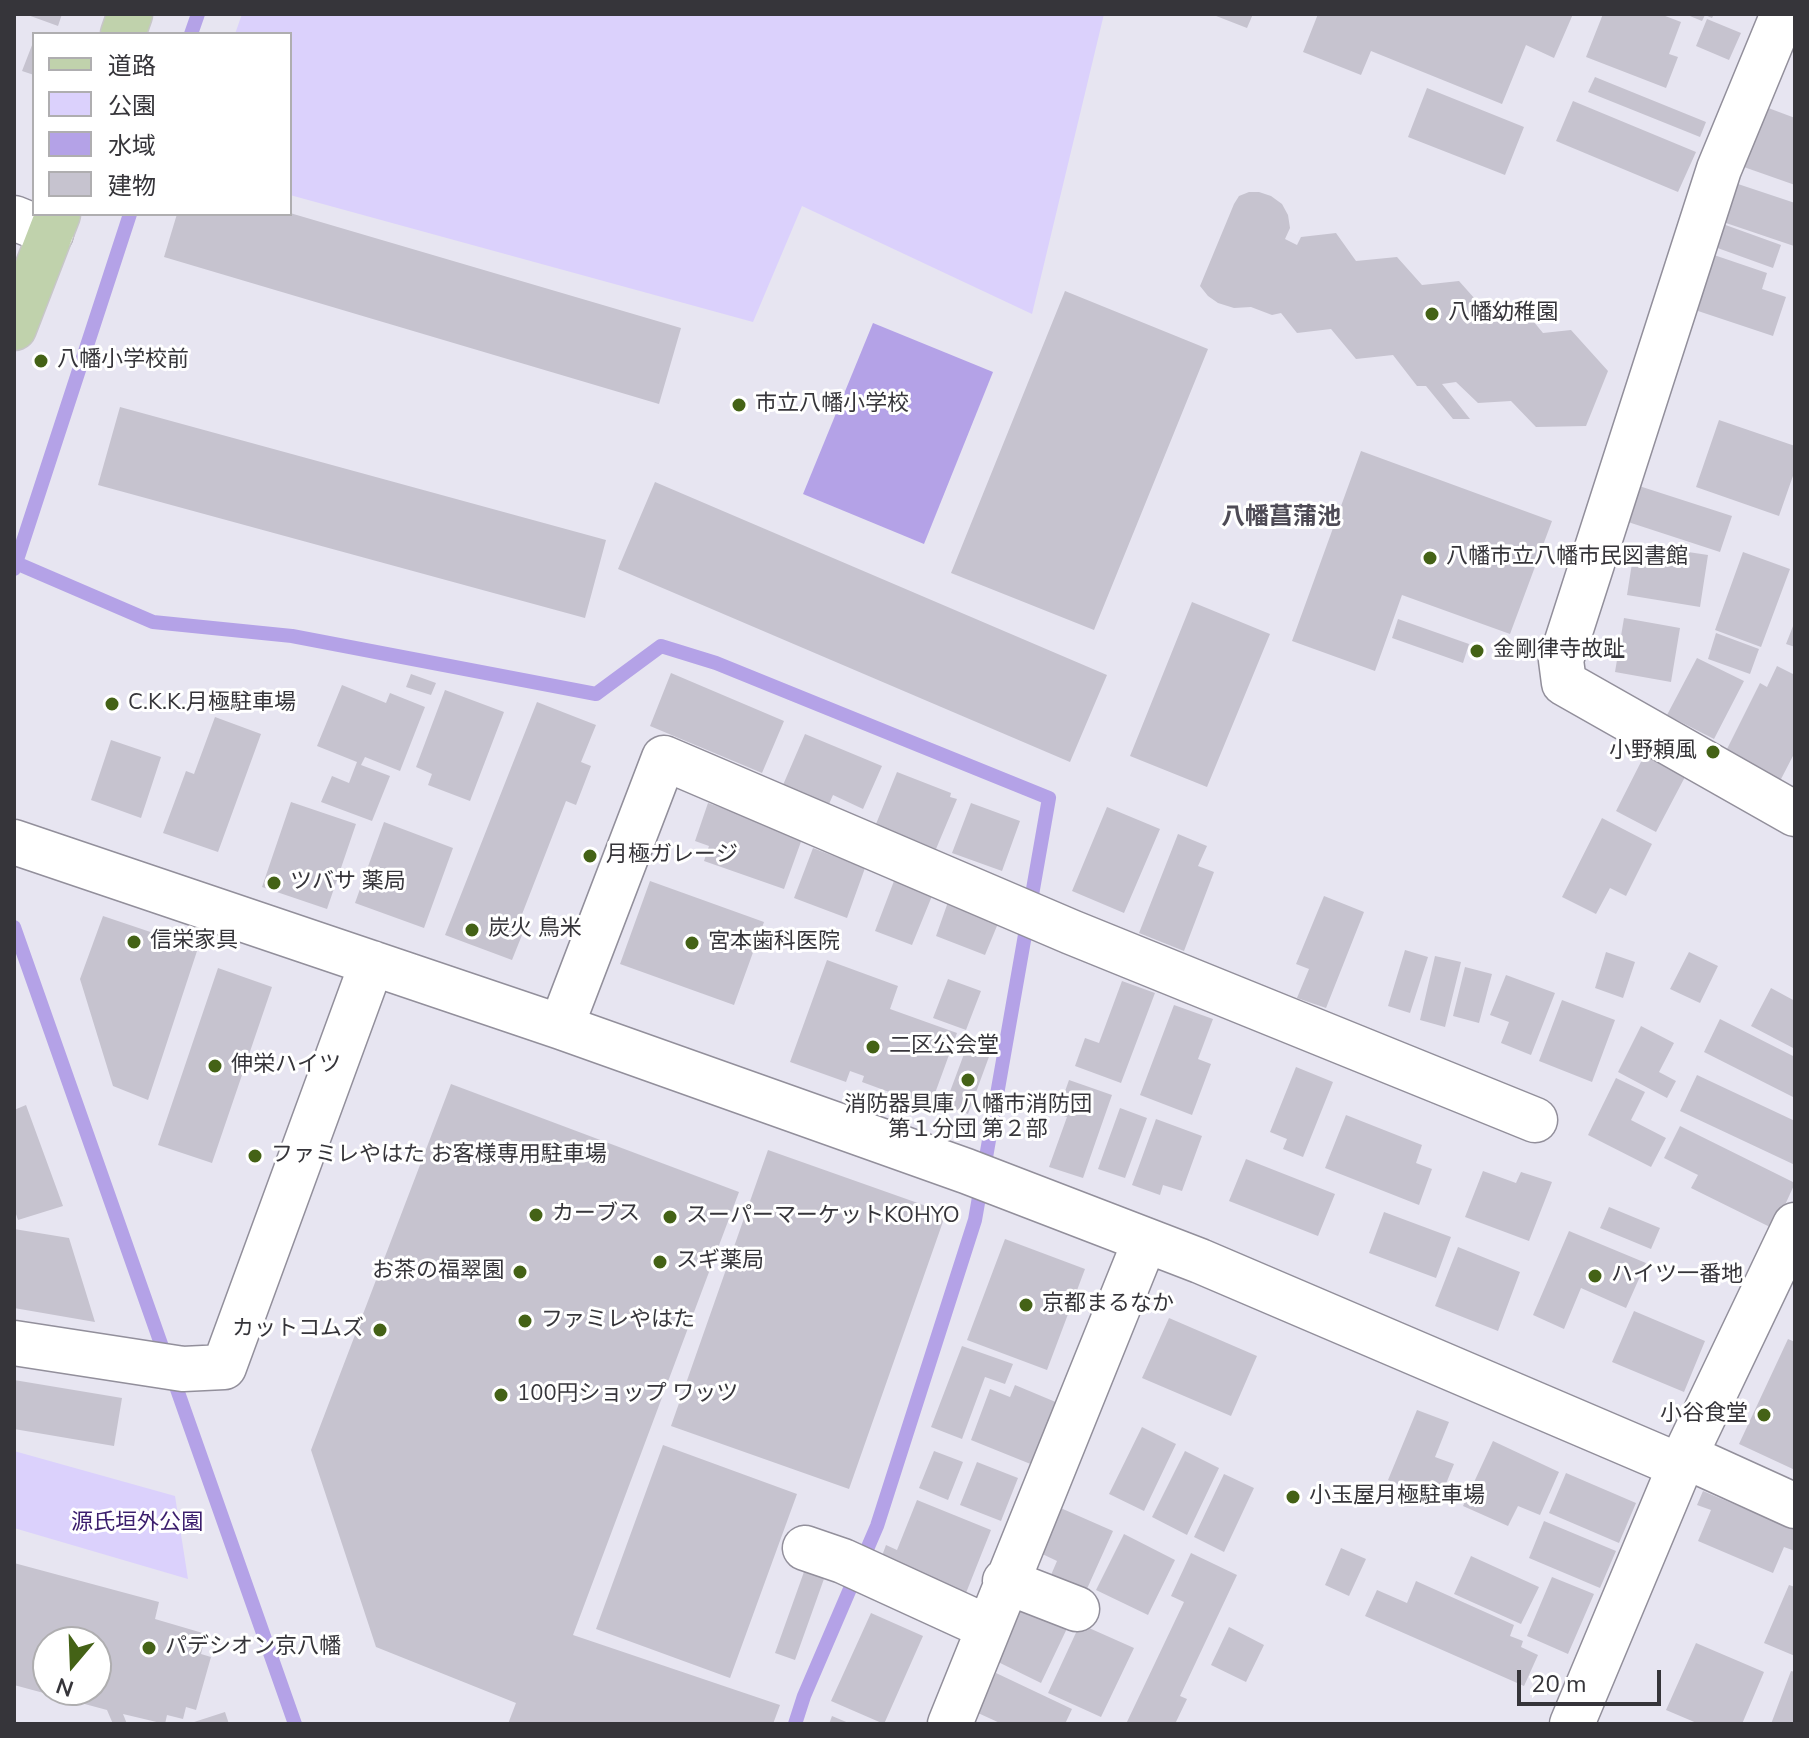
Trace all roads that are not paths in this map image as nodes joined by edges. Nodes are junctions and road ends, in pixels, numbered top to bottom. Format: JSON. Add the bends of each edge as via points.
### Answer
{"nodes":[{"id":1,"x":1783,"y":14,"type":"edge"},
{"id":2,"x":41,"y":222,"type":"edge"},
{"id":3,"x":14,"y":328,"type":"edge"},
{"id":4,"x":1795,"y":814,"type":"edge"},
{"id":5,"x":14,"y":842,"type":"edge"},
{"id":6,"x":372,"y":963,"type":"junction"},
{"id":7,"x":561,"y":1027,"type":"junction"},
{"id":8,"x":1535,"y":1120,"type":"dead end"},
{"id":9,"x":1795,"y":1225,"type":"edge"},
{"id":10,"x":1145,"y":1241,"type":"junction"},
{"id":11,"x":14,"y":1343,"type":"edge"},
{"id":12,"x":1683,"y":1461,"type":"junction"},
{"id":13,"x":1795,"y":1506,"type":"edge"},
{"id":14,"x":840,"y":1561,"type":"dead end"},
{"id":15,"x":1005,"y":1581,"type":"junction"},
{"id":16,"x":1077,"y":1609,"type":"dead end"},
{"id":17,"x":987,"y":1627,"type":"junction"},
{"id":18,"x":950,"y":1724,"type":"edge"},
{"id":19,"x":1572,"y":1724,"type":"edge"}],
"edges":[{"from":1,"to":4,"type":"street","via":[[1719,169],[1561,660],[1564,683]]},
{"from":2,"to":3,"type":"main road"},
{"from":5,"to":6,"type":"street"},
{"from":6,"to":7,"type":"street"},
{"from":6,"to":11,"type":"street","via":[[224,1367],[183,1369]]},
{"from":7,"to":8,"type":"street","via":[[664,758]]},
{"from":7,"to":10,"type":"street"},
{"from":9,"to":12,"type":"street"},
{"from":10,"to":12,"type":"street"},
{"from":10,"to":15,"type":"street"},
{"from":12,"to":13,"type":"street"},
{"from":12,"to":19,"type":"street"},
{"from":14,"to":17,"type":"street"},
{"from":15,"to":16,"type":"street"},
{"from":15,"to":17,"type":"street"},
{"from":17,"to":18,"type":"street"}]}
